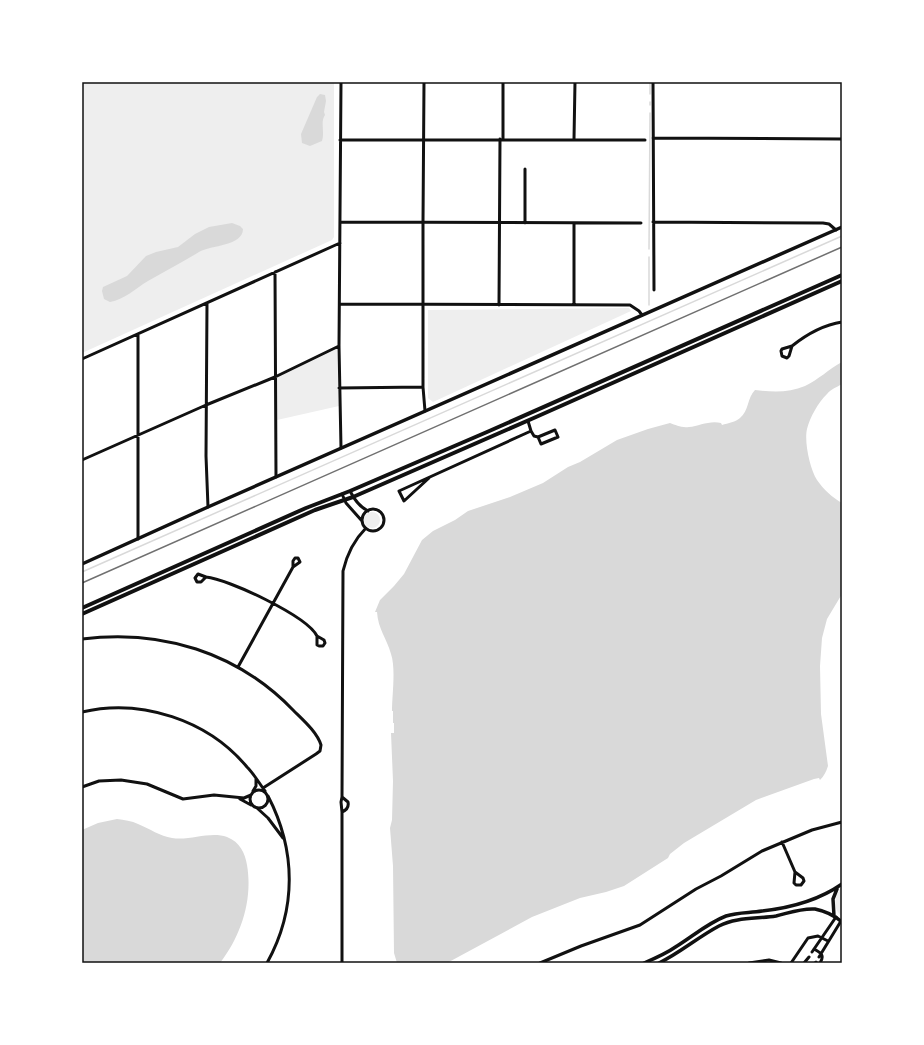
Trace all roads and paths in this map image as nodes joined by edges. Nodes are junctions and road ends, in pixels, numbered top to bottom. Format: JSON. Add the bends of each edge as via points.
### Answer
{"nodes":[{"id":1,"x":340,"y":82,"type":"edge"},
{"id":2,"x":424,"y":82,"type":"edge"},
{"id":3,"x":503,"y":82,"type":"edge"},
{"id":4,"x":575,"y":82,"type":"edge"},
{"id":5,"x":653,"y":82,"type":"edge"},
{"id":6,"x":653,"y":138,"type":"junction"},
{"id":7,"x":424,"y":139,"type":"junction"},
{"id":8,"x":501,"y":139,"type":"junction"},
{"id":9,"x":574,"y":139,"type":"junction"},
{"id":10,"x":340,"y":140,"type":"junction"},
{"id":11,"x":645,"y":140,"type":"dead end"},
{"id":12,"x":842,"y":140,"type":"edge"},
{"id":13,"x":525,"y":169,"type":"dead end"},
{"id":14,"x":340,"y":222,"type":"junction"},
{"id":15,"x":423,"y":222,"type":"junction"},
{"id":16,"x":653,"y":222,"type":"junction"},
{"id":17,"x":499,"y":223,"type":"junction"},
{"id":18,"x":525,"y":223,"type":"junction"},
{"id":19,"x":641,"y":223,"type":"dead end"},
{"id":20,"x":574,"y":224,"type":"junction"},
{"id":21,"x":842,"y":227,"type":"edge"},
{"id":22,"x":836,"y":230,"type":"junction"},
{"id":23,"x":340,"y":243,"type":"junction"},
{"id":24,"x":275,"y":272,"type":"junction"},
{"id":25,"x":842,"y":275,"type":"edge"},
{"id":26,"x":842,"y":281,"type":"edge"},
{"id":27,"x":654,"y":290,"type":"dead end"},
{"id":28,"x":207,"y":303,"type":"junction"},
{"id":29,"x":340,"y":304,"type":"junction"},
{"id":30,"x":424,"y":305,"type":"junction"},
{"id":31,"x":498,"y":305,"type":"junction"},
{"id":32,"x":574,"y":305,"type":"junction"},
{"id":33,"x":642,"y":315,"type":"junction"},
{"id":34,"x":842,"y":322,"type":"edge"},
{"id":35,"x":138,"y":334,"type":"junction"},
{"id":36,"x":339,"y":346,"type":"junction"},
{"id":37,"x":792,"y":346,"type":"dead end"},
{"id":38,"x":82,"y":359,"type":"edge"},
{"id":39,"x":275,"y":377,"type":"junction"},
{"id":40,"x":423,"y":387,"type":"junction"},
{"id":41,"x":339,"y":388,"type":"junction"},
{"id":42,"x":206,"y":405,"type":"junction"},
{"id":43,"x":425,"y":411,"type":"junction"},
{"id":44,"x":528,"y":421,"type":"junction"},
{"id":45,"x":531,"y":431,"type":"junction"},
{"id":46,"x":138,"y":435,"type":"junction"},
{"id":47,"x":538,"y":437,"type":"junction"},
{"id":48,"x":341,"y":448,"type":"junction"},
{"id":49,"x":82,"y":460,"type":"edge"},
{"id":50,"x":276,"y":477,"type":"junction"},
{"id":51,"x":429,"y":478,"type":"junction"},
{"id":52,"x":350,"y":491,"type":"junction"},
{"id":53,"x":342,"y":494,"type":"junction"},
{"id":54,"x":352,"y":497,"type":"junction"},
{"id":55,"x":344,"y":500,"type":"junction"},
{"id":56,"x":208,"y":507,"type":"junction"},
{"id":57,"x":368,"y":511,"type":"junction"},
{"id":58,"x":363,"y":521,"type":"junction"},
{"id":59,"x":366,"y":528,"type":"junction"},
{"id":60,"x":138,"y":539,"type":"junction"},
{"id":61,"x":82,"y":564,"type":"edge"},
{"id":62,"x":293,"y":568,"type":"dead end"},
{"id":63,"x":206,"y":577,"type":"dead end"},
{"id":64,"x":273,"y":603,"type":"junction"},
{"id":65,"x":82,"y":608,"type":"edge"},
{"id":66,"x":82,"y":614,"type":"edge"},
{"id":67,"x":317,"y":636,"type":"dead end"},
{"id":68,"x":82,"y":639,"type":"edge"},
{"id":69,"x":238,"y":667,"type":"junction"},
{"id":70,"x":82,"y":712,"type":"edge"},
{"id":71,"x":256,"y":777,"type":"junction"},
{"id":72,"x":82,"y":787,"type":"edge"},
{"id":73,"x":263,"y":788,"type":"junction"},
{"id":74,"x":253,"y":791,"type":"junction"},
{"id":75,"x":265,"y":791,"type":"junction"},
{"id":76,"x":250,"y":795,"type":"junction"},
{"id":77,"x":268,"y":796,"type":"junction"},
{"id":78,"x":342,"y":797,"type":"junction"},
{"id":79,"x":238,"y":798,"type":"junction"},
{"id":80,"x":252,"y":805,"type":"junction"},
{"id":81,"x":257,"y":808,"type":"junction"},
{"id":82,"x":342,"y":812,"type":"junction"},
{"id":83,"x":842,"y":822,"type":"edge"},
{"id":84,"x":284,"y":840,"type":"junction"},
{"id":85,"x":782,"y":842,"type":"junction"},
{"id":86,"x":795,"y":872,"type":"junction"},
{"id":87,"x":842,"y":884,"type":"edge"},
{"id":88,"x":837,"y":888,"type":"junction"},
{"id":89,"x":835,"y":917,"type":"junction"},
{"id":90,"x":842,"y":922,"type":"edge"},
{"id":91,"x":822,"y":938,"type":"junction"},
{"id":92,"x":828,"y":942,"type":"junction"},
{"id":93,"x":814,"y":949,"type":"junction"},
{"id":94,"x":812,"y":952,"type":"dead end"},
{"id":95,"x":821,"y":953,"type":"junction"},
{"id":96,"x":809,"y":957,"type":"dead end"},
{"id":97,"x":819,"y":957,"type":"dead end"},
{"id":98,"x":267,"y":963,"type":"edge"},
{"id":99,"x":342,"y":963,"type":"edge"},
{"id":100,"x":540,"y":963,"type":"edge"},
{"id":101,"x":644,"y":963,"type":"edge"},
{"id":102,"x":659,"y":963,"type":"edge"},
{"id":103,"x":749,"y":963,"type":"edge"},
{"id":104,"x":781,"y":963,"type":"edge"},
{"id":105,"x":791,"y":963,"type":"edge"},
{"id":106,"x":804,"y":963,"type":"edge"},
{"id":107,"x":820,"y":963,"type":"edge"}],
"edges":[{"from":1,"to":10,"type":"street"},
{"from":2,"to":7,"type":"street"},
{"from":3,"to":8,"type":"street"},
{"from":4,"to":9,"type":"street"},
{"from":5,"to":6,"type":"street"},
{"from":6,"to":12,"type":"street"},
{"from":6,"to":16,"type":"street"},
{"from":7,"to":8,"type":"street"},
{"from":7,"to":10,"type":"street"},
{"from":7,"to":15,"type":"street"},
{"from":8,"to":9,"type":"street"},
{"from":8,"to":17,"type":"street"},
{"from":9,"to":11,"type":"street"},
{"from":10,"to":14,"type":"street"},
{"from":13,"to":18,"type":"street"},
{"from":14,"to":15,"type":"street"},
{"from":14,"to":23,"type":"street"},
{"from":15,"to":17,"type":"street"},
{"from":15,"to":30,"type":"street"},
{"from":16,"to":22,"type":"street","via":[[823,223],[833,226]]},
{"from":16,"to":27,"type":"street"},
{"from":17,"to":18,"type":"street"},
{"from":17,"to":31,"type":"street"},
{"from":18,"to":20,"type":"street"},
{"from":19,"to":20,"type":"street"},
{"from":20,"to":32,"type":"street"},
{"from":21,"to":22,"type":"street"},
{"from":22,"to":33,"type":"street"},
{"from":23,"to":24,"type":"street"},
{"from":23,"to":29,"type":"street"},
{"from":24,"to":28,"type":"street"},
{"from":24,"to":39,"type":"street"},
{"from":25,"to":52,"type":"main road"},
{"from":26,"to":44,"type":"main road"},
{"from":28,"to":35,"type":"street"},
{"from":28,"to":42,"type":"street"},
{"from":29,"to":30,"type":"street"},
{"from":29,"to":36,"type":"street"},
{"from":30,"to":31,"type":"street"},
{"from":30,"to":40,"type":"street"},
{"from":31,"to":32,"type":"street"},
{"from":32,"to":33,"type":"street","via":[[630,305]]},
{"from":33,"to":43,"type":"street"},
{"from":34,"to":37,"type":"street","via":[[814,331]]},
{"from":35,"to":38,"type":"street"},
{"from":35,"to":46,"type":"street"},
{"from":36,"to":39,"type":"street"},
{"from":36,"to":41,"type":"street"},
{"from":39,"to":42,"type":"street"},
{"from":39,"to":50,"type":"street"},
{"from":40,"to":41,"type":"street"},
{"from":40,"to":43,"type":"street"},
{"from":41,"to":48,"type":"street"},
{"from":42,"to":46,"type":"street"},
{"from":42,"to":56,"type":"street"},
{"from":43,"to":48,"type":"street"},
{"from":44,"to":45,"type":"street"},
{"from":44,"to":54,"type":"main road"},
{"from":45,"to":47,"type":"street"},
{"from":45,"to":51,"type":"street"},
{"from":46,"to":49,"type":"street"},
{"from":46,"to":60,"type":"street"},
{"from":47,"to":47,"type":"street","via":[[541,444],[558,437],[555,430]]},
{"from":48,"to":50,"type":"street"},
{"from":50,"to":56,"type":"street"},
{"from":51,"to":51,"type":"street","via":[[424,483],[404,501],[399,491]]},
{"from":52,"to":53,"type":"main road"},
{"from":52,"to":54,"type":"street"},
{"from":53,"to":55,"type":"street"},
{"from":53,"to":65,"type":"main road"},
{"from":54,"to":55,"type":"main road"},
{"from":54,"to":57,"type":"street"},
{"from":55,"to":58,"type":"street"},
{"from":55,"to":66,"type":"main road","via":[[315,510]]},
{"from":56,"to":60,"type":"street"},
{"from":57,"to":58,"type":"street"},
{"from":57,"to":59,"type":"street","via":[[375,510],[381,513],[384,523],[376,531]]},
{"from":58,"to":59,"type":"street"},
{"from":59,"to":78,"type":"street","via":[[351,548],[343,571]]},
{"from":60,"to":61,"type":"street"},
{"from":62,"to":64,"type":"street"},
{"from":63,"to":64,"type":"street","via":[[225,582]]},
{"from":64,"to":67,"type":"street","via":[[309,627]]},
{"from":64,"to":69,"type":"street"},
{"from":68,"to":69,"type":"street","via":[[116,636],[159,639],[197,649]]},
{"from":69,"to":73,"type":"street","via":[[286,702],[311,729],[321,745],[320,751],[316,754]]},
{"from":70,"to":71,"type":"street","via":[[131,708],[176,718],[201,729],[225,745]]},
{"from":71,"to":73,"type":"street"},
{"from":71,"to":74,"type":"street"},
{"from":72,"to":79,"type":"street","via":[[99,781],[121,780],[146,784],[183,799],[214,796]]},
{"from":73,"to":75,"type":"street"},
{"from":74,"to":75,"type":"street"},
{"from":74,"to":76,"type":"street"},
{"from":75,"to":77,"type":"street"},
{"from":76,"to":79,"type":"street"},
{"from":76,"to":80,"type":"street"},
{"from":77,"to":81,"type":"street","via":[[265,806]]},
{"from":77,"to":84,"type":"street","via":[[278,817]]},
{"from":78,"to":82,"type":"street"},
{"from":78,"to":82,"type":"street","via":[[348,802],[348,806]]},
{"from":79,"to":80,"type":"street"},
{"from":80,"to":81,"type":"street"},
{"from":81,"to":84,"type":"street"},
{"from":82,"to":99,"type":"street"},
{"from":83,"to":85,"type":"street"},
{"from":84,"to":98,"type":"street","via":[[289,869],[288,899],[282,928]]},
{"from":85,"to":86,"type":"street"},
{"from":85,"to":100,"type":"street","via":[[696,889],[640,925]]},
{"from":86,"to":86,"type":"street","via":[[794,883],[801,885],[803,878]]},
{"from":87,"to":88,"type":"street"},
{"from":88,"to":89,"type":"street","via":[[833,899]]},
{"from":88,"to":101,"type":"street","via":[[795,905],[724,917],[701,929],[670,951]]},
{"from":89,"to":90,"type":"street"},
{"from":89,"to":91,"type":"street"},
{"from":89,"to":102,"type":"street","via":[[823,911],[809,909],[762,918],[741,919],[709,932]]},
{"from":90,"to":92,"type":"street"},
{"from":91,"to":92,"type":"street"},
{"from":91,"to":93,"type":"street"},
{"from":91,"to":105,"type":"street","via":[[808,938]]},
{"from":92,"to":95,"type":"street"},
{"from":93,"to":94,"type":"street"},
{"from":93,"to":95,"type":"street"},
{"from":95,"to":97,"type":"street"},
{"from":95,"to":107,"type":"street","via":[[823,958]]},
{"from":96,"to":106,"type":"street"},
{"from":103,"to":104,"type":"street","via":[[769,960]]}]}
